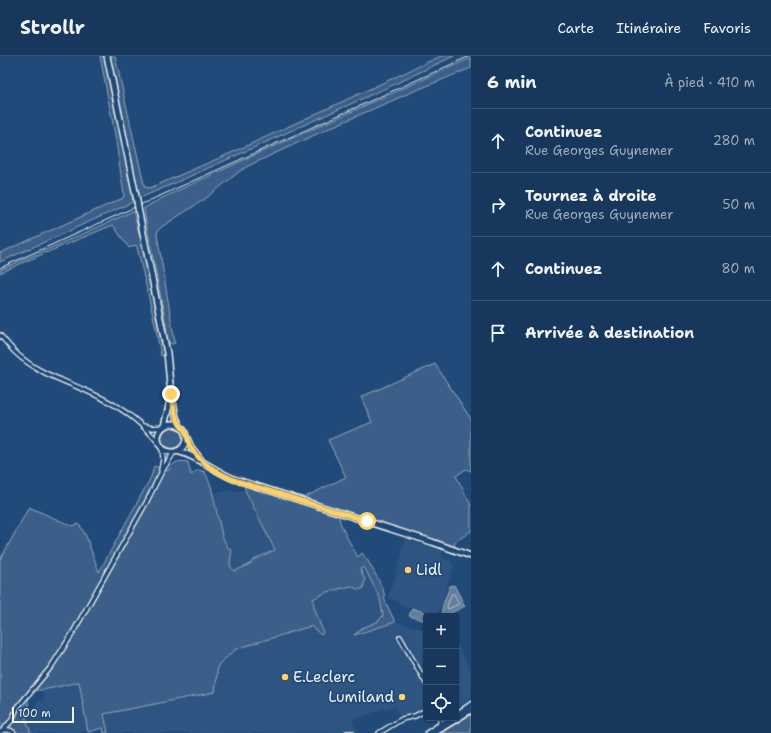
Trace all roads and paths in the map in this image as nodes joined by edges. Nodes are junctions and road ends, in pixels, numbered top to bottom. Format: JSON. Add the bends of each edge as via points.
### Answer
{"nodes":[{"id":1,"x":107,"y":56,"type":"edge"},
{"id":2,"x":0,"y":335,"type":"edge"},
{"id":3,"x":171,"y":394,"type":"junction"},
{"id":4,"x":142,"y":425,"type":"junction"},
{"id":5,"x":180,"y":426,"type":"junction"},
{"id":6,"x":164,"y":427,"type":"junction"},
{"id":7,"x":187,"y":438,"type":"junction"},
{"id":8,"x":160,"y":445,"type":"junction"},
{"id":9,"x":176,"y":452,"type":"junction"},
{"id":10,"x":203,"y":462,"type":"junction"},
{"id":11,"x":161,"y":473,"type":"junction"},
{"id":12,"x":471,"y":556,"type":"edge"},
{"id":13,"x":400,"y":637,"type":"dead end"},
{"id":14,"x":423,"y":678,"type":"edge"},
{"id":15,"x":471,"y":705,"type":"edge"},
{"id":16,"x":471,"y":710,"type":"edge"},
{"id":17,"x":423,"y":712,"type":"edge"},
{"id":18,"x":459,"y":713,"type":"edge"},
{"id":19,"x":12,"y":720,"type":"junction"},
{"id":20,"x":440,"y":721,"type":"edge"},
{"id":21,"x":446,"y":721,"type":"edge"},
{"id":22,"x":436,"y":730,"type":"edge"},
{"id":23,"x":2,"y":731,"type":"edge"},
{"id":24,"x":13,"y":732,"type":"edge"},
{"id":25,"x":348,"y":733,"type":"edge"},
{"id":26,"x":352,"y":733,"type":"edge"},
{"id":27,"x":380,"y":733,"type":"edge"},
{"id":28,"x":428,"y":733,"type":"edge"}],
"edges":[{"from":1,"to":3,"type":"street","bridge":true,"via":[[166,346]]},
{"from":2,"to":4,"type":"street","via":[[18,356],[32,366],[113,404]]},
{"from":3,"to":5,"type":"street"},
{"from":3,"to":6,"type":"street"},
{"from":4,"to":6,"type":"street"},
{"from":4,"to":8,"type":"street"},
{"from":5,"to":6,"type":"street","via":[[172,424]]},
{"from":5,"to":7,"type":"street"},
{"from":6,"to":8,"type":"street","via":[[158,436]]},
{"from":7,"to":9,"type":"street","via":[[184,446]]},
{"from":7,"to":10,"type":"street"},
{"from":8,"to":9,"type":"street","via":[[167,451]]},
{"from":8,"to":11,"type":"street","via":[[163,459]]},
{"from":9,"to":10,"type":"street"},
{"from":9,"to":11,"type":"street"},
{"from":10,"to":12,"type":"street","via":[[234,480]]},
{"from":11,"to":19,"type":"street","via":[[72,636],[51,667],[17,708]]},
{"from":13,"to":14,"type":"street"},
{"from":15,"to":18,"type":"street"},
{"from":16,"to":22,"type":"street"},
{"from":17,"to":27,"type":"street","via":[[402,719]]},
{"from":19,"to":23,"type":"street"},
{"from":19,"to":24,"type":"street"},
{"from":20,"to":22,"type":"street"},
{"from":21,"to":22,"type":"street"},
{"from":22,"to":28,"type":"street"},
{"from":23,"to":24,"type":"street"},
{"from":25,"to":26,"type":"street"}]}
